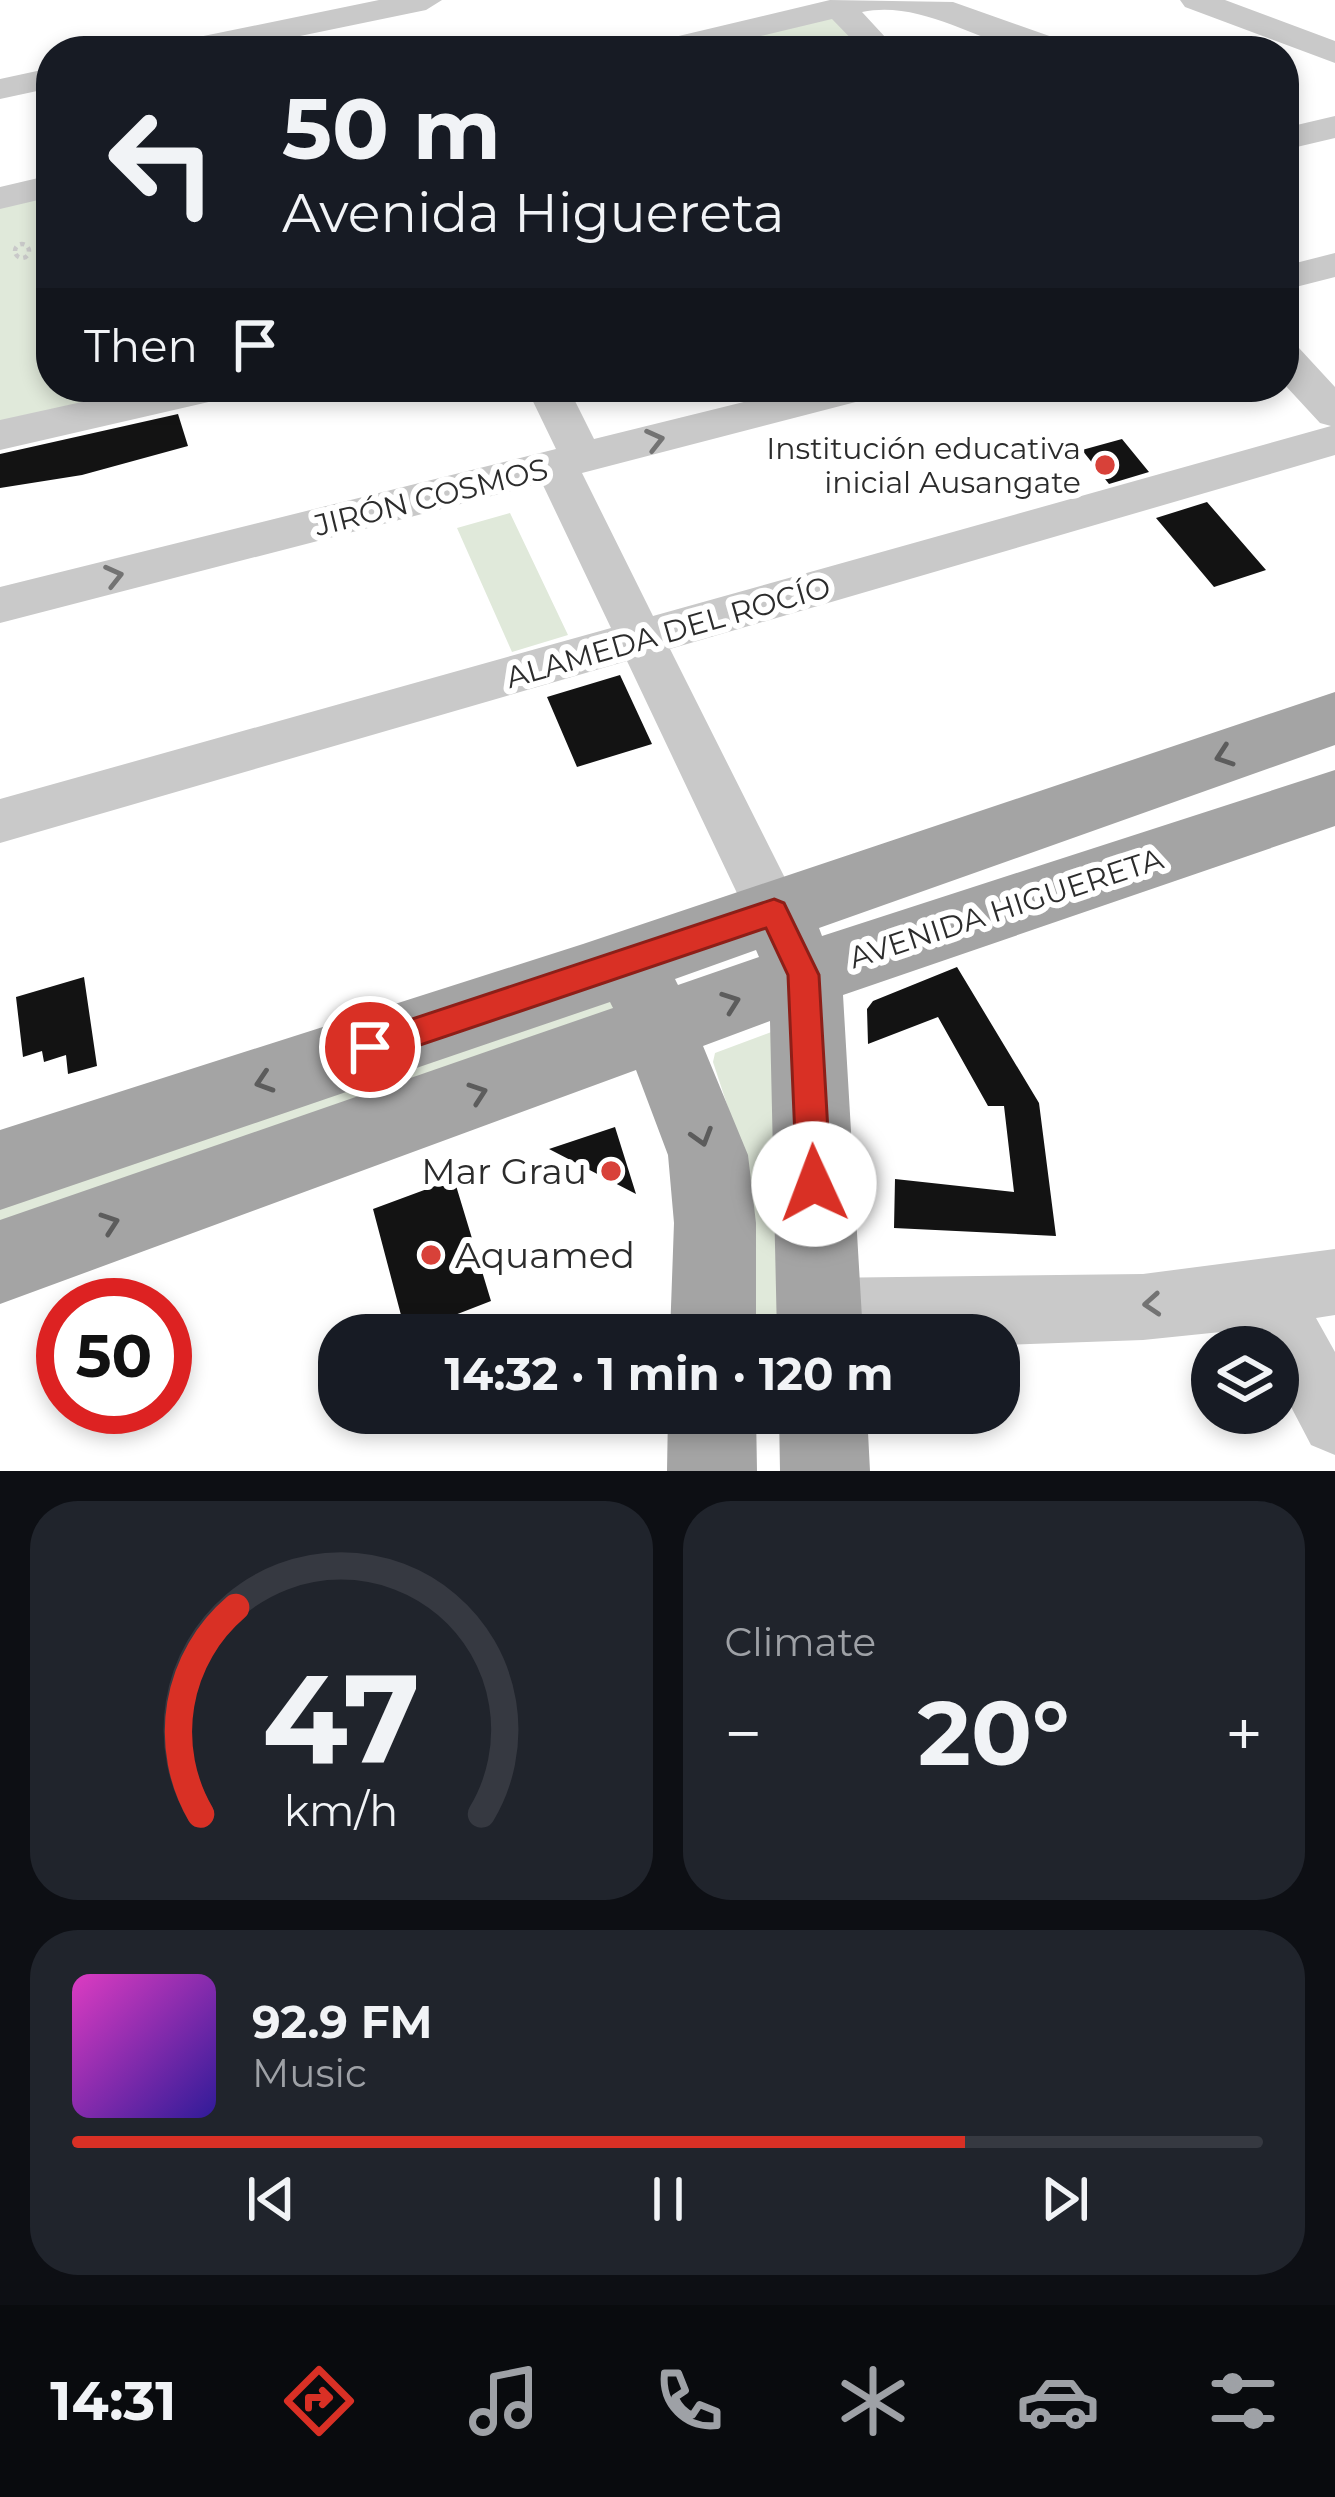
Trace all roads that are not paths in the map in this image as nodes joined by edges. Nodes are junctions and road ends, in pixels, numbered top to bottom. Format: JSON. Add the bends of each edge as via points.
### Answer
{"nodes":[{"id":1,"x":240,"y":0,"type":"edge"},
{"id":2,"x":426,"y":0,"type":"edge"},
{"id":3,"x":887,"y":0,"type":"edge"},
{"id":4,"x":1196,"y":0,"type":"edge"},
{"id":5,"x":856,"y":5,"type":"edge"},
{"id":6,"x":962,"y":6,"type":"edge"},
{"id":7,"x":327,"y":10,"type":"edge"},
{"id":8,"x":253,"y":35,"type":"junction"},
{"id":9,"x":248,"y":36,"type":"edge"},
{"id":10,"x":349,"y":36,"type":"edge"},
{"id":11,"x":721,"y":36,"type":"edge"},
{"id":12,"x":873,"y":36,"type":"edge"},
{"id":13,"x":1027,"y":36,"type":"edge"},
{"id":14,"x":1290,"y":36,"type":"edge"},
{"id":15,"x":1299,"y":39,"type":"edge"},
{"id":16,"x":1335,"y":53,"type":"edge"},
{"id":17,"x":36,"y":81,"type":"edge"},
{"id":18,"x":0,"y":88,"type":"edge"},
{"id":19,"x":1335,"y":127,"type":"edge"},
{"id":20,"x":1299,"y":135,"type":"edge"},
{"id":21,"x":36,"y":190,"type":"edge"},
{"id":22,"x":0,"y":198,"type":"edge"},
{"id":23,"x":1335,"y":265,"type":"edge"},
{"id":24,"x":1299,"y":274,"type":"edge"},
{"id":25,"x":1299,"y":374,"type":"edge"},
{"id":26,"x":145,"y":402,"type":"edge"},
{"id":27,"x":552,"y":402,"type":"edge"},
{"id":28,"x":802,"y":402,"type":"edge"},
{"id":29,"x":1335,"y":412,"type":"edge"},
{"id":30,"x":0,"y":434,"type":"edge"},
{"id":31,"x":1335,"y":440,"type":"edge"},
{"id":32,"x":569,"y":462,"type":"junction"},
{"id":33,"x":0,"y":605,"type":"edge"},
{"id":34,"x":642,"y":641,"type":"junction"},
{"id":35,"x":1335,"y":718,"type":"edge"},
{"id":36,"x":1335,"y":798,"type":"edge"},
{"id":37,"x":0,"y":821,"type":"edge"},
{"id":38,"x":846,"y":887,"type":"junction"},
{"id":39,"x":789,"y":944,"type":"junction"},
{"id":40,"x":883,"y":948,"type":"junction"},
{"id":41,"x":645,"y":995,"type":"junction"},
{"id":42,"x":0,"y":1170,"type":"edge"},
{"id":43,"x":0,"y":1262,"type":"edge"},
{"id":44,"x":1335,"y":1282,"type":"edge"},
{"id":45,"x":1268,"y":1295,"type":"junction"},
{"id":46,"x":713,"y":1314,"type":"edge"},
{"id":47,"x":818,"y":1314,"type":"edge"},
{"id":48,"x":1020,"y":1314,"type":"edge"},
{"id":49,"x":1335,"y":1420,"type":"edge"},
{"id":50,"x":712,"y":1434,"type":"edge"},
{"id":51,"x":824,"y":1434,"type":"edge"},
{"id":52,"x":712,"y":1471,"type":"edge"},
{"id":53,"x":825,"y":1471,"type":"edge"}],
"edges":[{"from":1,"to":8,"type":"street"},
{"from":2,"to":7,"type":"street"},
{"from":3,"to":6,"type":"street"},
{"from":4,"to":14,"type":"street"},
{"from":5,"to":11,"type":"street"},
{"from":5,"to":12,"type":"street"},
{"from":6,"to":13,"type":"street"},
{"from":7,"to":8,"type":"street"},
{"from":7,"to":10,"type":"street"},
{"from":8,"to":9,"type":"street"},
{"from":15,"to":16,"type":"street"},
{"from":17,"to":18,"type":"street"},
{"from":19,"to":20,"type":"street"},
{"from":21,"to":22,"type":"street"},
{"from":23,"to":24,"type":"street"},
{"from":25,"to":29,"type":"street"},
{"from":26,"to":30,"type":"street"},
{"from":27,"to":32,"type":"street"},
{"from":32,"to":28,"type":"street","name":"JIRÓN COSMOS","one_way":true},
{"from":31,"to":34,"type":"street","name":"ALAMEDA DEL ROCÍO"},
{"from":33,"to":32,"type":"street","name":"JIRÓN COSMOS","one_way":true},
{"from":32,"to":34,"type":"street"},
{"from":34,"to":37,"type":"street","name":"ALAMEDA DEL ROCÍO"},
{"from":34,"to":39,"type":"street"},
{"from":35,"to":38,"type":"main road","name":"AVENIDA HIGUERETA","one_way":true},
{"from":36,"to":40,"type":"main road","name":"AVENIDA HIGUERETA"},
{"from":38,"to":39,"type":"main road","name":"AVENIDA HIGUERETA"},
{"from":38,"to":40,"type":"main road","via":[[832,914],[841,933]]},
{"from":39,"to":40,"type":"main road","name":"AVENIDA HIGUERETA"},
{"from":39,"to":41,"type":"main road","name":"AVENIDA HIGUERETA"},
{"from":39,"to":47,"type":"main road"},
{"from":41,"to":42,"type":"main road","name":"AVENIDA HIGUERETA","one_way":true},
{"from":43,"to":41,"type":"main road","name":"AVENIDA HIGUERETA","one_way":true},
{"from":41,"to":46,"type":"main road","one_way":true,"via":[[708,1155]]},
{"from":44,"to":45,"type":"street"},
{"from":45,"to":48,"type":"street","one_way":true},
{"from":45,"to":49,"type":"street"},
{"from":50,"to":52,"type":"main road"},
{"from":51,"to":53,"type":"main road"}]}
